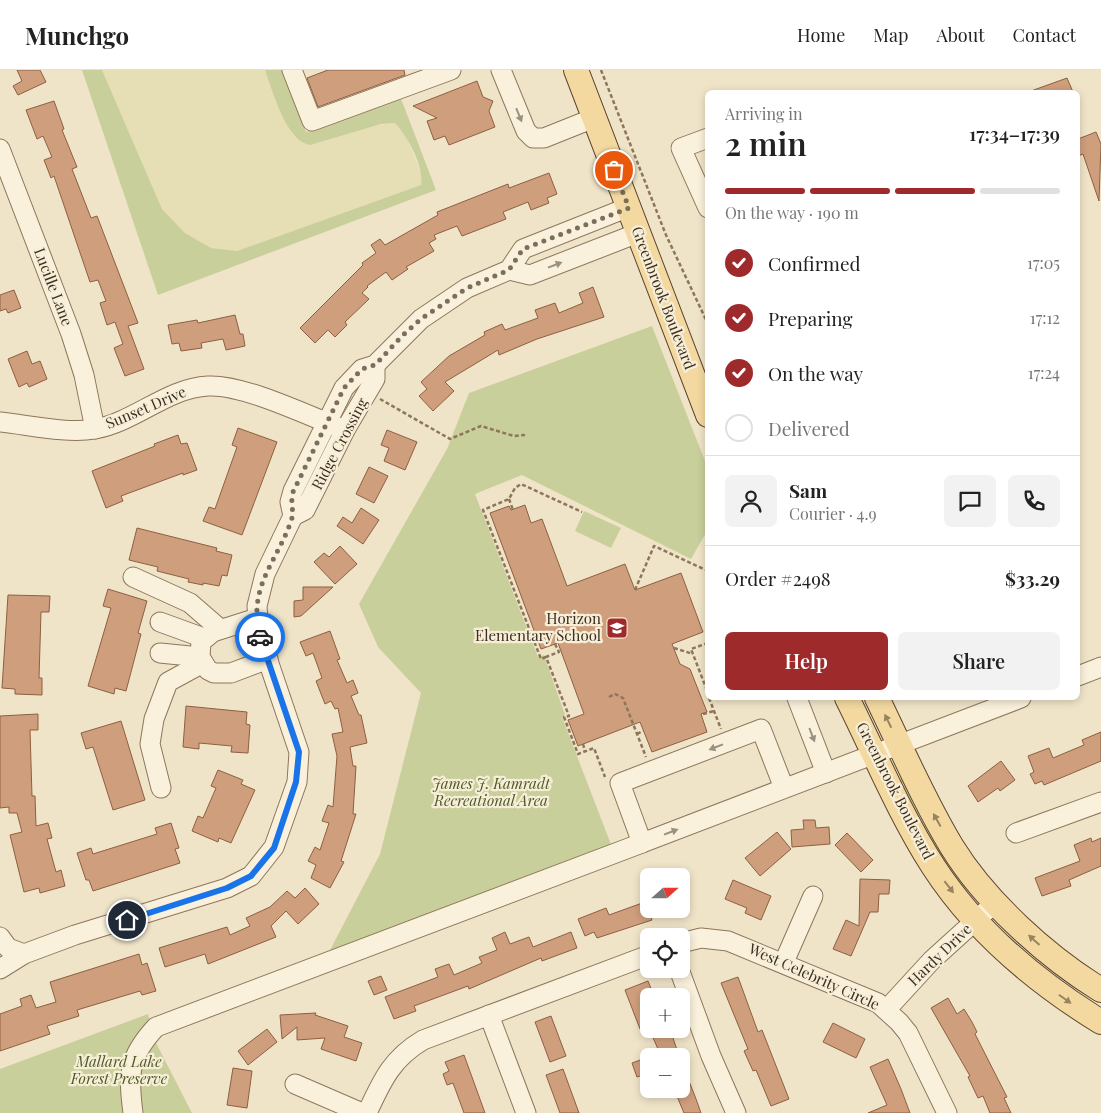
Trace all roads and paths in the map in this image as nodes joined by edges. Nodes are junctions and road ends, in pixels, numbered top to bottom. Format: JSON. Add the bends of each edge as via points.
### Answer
{"nodes":[{"id":1,"x":292,"y":70,"type":"edge"},
{"id":2,"x":451,"y":70,"type":"edge"},
{"id":3,"x":502,"y":70,"type":"edge"},
{"id":4,"x":576,"y":70,"type":"edge"},
{"id":5,"x":601,"y":70,"type":"edge"},
{"id":6,"x":594,"y":118,"type":"junction"},
{"id":7,"x":705,"y":139,"type":"edge"},
{"id":8,"x":0,"y":149,"type":"edge"},
{"id":9,"x":705,"y":201,"type":"edge"},
{"id":10,"x":629,"y":208,"type":"junction"},
{"id":11,"x":638,"y":233,"type":"junction"},
{"id":12,"x":509,"y":270,"type":"junction"},
{"id":13,"x":705,"y":318,"type":"edge"},
{"id":14,"x":375,"y":365,"type":"junction"},
{"id":15,"x":378,"y":398,"type":"dead end"},
{"id":16,"x":705,"y":406,"type":"edge"},
{"id":17,"x":0,"y":422,"type":"edge"},
{"id":18,"x":326,"y":422,"type":"junction"},
{"id":19,"x":95,"y":429,"type":"junction"},
{"id":20,"x":346,"y":430,"type":"junction"},
{"id":21,"x":525,"y":435,"type":"dead end"},
{"id":22,"x":509,"y":499,"type":"junction"},
{"id":23,"x":513,"y":510,"type":"dead end"},
{"id":24,"x":582,"y":512,"type":"dead end"},
{"id":25,"x":293,"y":516,"type":"junction"},
{"id":26,"x":705,"y":570,"type":"edge"},
{"id":27,"x":133,"y":577,"type":"dead end"},
{"id":28,"x":635,"y":590,"type":"dead end"},
{"id":29,"x":257,"y":618,"type":"junction"},
{"id":30,"x":160,"y":622,"type":"dead end"},
{"id":31,"x":220,"y":629,"type":"junction"},
{"id":32,"x":556,"y":644,"type":"dead end"},
{"id":33,"x":705,"y":644,"type":"edge"},
{"id":34,"x":674,"y":648,"type":"dead end"},
{"id":35,"x":160,"y":653,"type":"dead end"},
{"id":36,"x":202,"y":653,"type":"junction"},
{"id":37,"x":693,"y":654,"type":"junction"},
{"id":38,"x":546,"y":657,"type":"junction"},
{"id":39,"x":268,"y":659,"type":"junction"},
{"id":40,"x":1101,"y":667,"type":"edge"},
{"id":41,"x":1080,"y":675,"type":"edge"},
{"id":42,"x":705,"y":685,"type":"edge"},
{"id":43,"x":609,"y":697,"type":"dead end"},
{"id":44,"x":710,"y":700,"type":"edge"},
{"id":45,"x":798,"y":700,"type":"edge"},
{"id":46,"x":848,"y":700,"type":"edge"},
{"id":47,"x":878,"y":700,"type":"edge"},
{"id":48,"x":1016,"y":700,"type":"edge"},
{"id":49,"x":714,"y":711,"type":"junction"},
{"id":50,"x":703,"y":714,"type":"dead end"},
{"id":51,"x":643,"y":731,"type":"dead end"},
{"id":52,"x":636,"y":734,"type":"junction"},
{"id":53,"x":723,"y":735,"type":"dead end"},
{"id":54,"x":582,"y":744,"type":"dead end"},
{"id":55,"x":900,"y":744,"type":"junction"},
{"id":56,"x":585,"y":751,"type":"junction"},
{"id":57,"x":873,"y":754,"type":"junction"},
{"id":58,"x":648,"y":762,"type":"dead end"},
{"id":59,"x":826,"y":773,"type":"junction"},
{"id":60,"x":605,"y":778,"type":"dead end"},
{"id":61,"x":161,"y":788,"type":"dead end"},
{"id":62,"x":784,"y":788,"type":"junction"},
{"id":63,"x":1101,"y":802,"type":"edge"},
{"id":64,"x":1016,"y":833,"type":"dead end"},
{"id":65,"x":642,"y":843,"type":"junction"},
{"id":66,"x":813,"y":896,"type":"dead end"},
{"id":67,"x":996,"y":902,"type":"junction"},
{"id":68,"x":976,"y":920,"type":"junction"},
{"id":69,"x":0,"y":937,"type":"edge"},
{"id":70,"x":690,"y":941,"type":"edge"},
{"id":71,"x":24,"y":954,"type":"junction"},
{"id":72,"x":640,"y":958,"type":"edge"},
{"id":73,"x":784,"y":962,"type":"junction"},
{"id":74,"x":0,"y":969,"type":"edge"},
{"id":75,"x":682,"y":978,"type":"edge"},
{"id":76,"x":1101,"y":990,"type":"edge"},
{"id":77,"x":886,"y":1009,"type":"junction"},
{"id":78,"x":489,"y":1014,"type":"junction"},
{"id":79,"x":1101,"y":1022,"type":"edge"},
{"id":80,"x":295,"y":1084,"type":"dead end"},
{"id":81,"x":133,"y":1113,"type":"edge"},
{"id":82,"x":362,"y":1113,"type":"edge"},
{"id":83,"x":367,"y":1113,"type":"edge"},
{"id":84,"x":526,"y":1113,"type":"edge"},
{"id":85,"x":736,"y":1113,"type":"edge"},
{"id":86,"x":947,"y":1113,"type":"edge"}],
"edges":[{"from":1,"to":2,"type":"street","via":[[312,121]]},
{"from":3,"to":6,"type":"street","one_way":true,"via":[[526,131],[533,138],[544,138]]},
{"from":4,"to":6,"type":"main road","name":"Greenbrook Boulevard"},
{"from":5,"to":13,"type":"path","via":[[666,235]]},
{"from":6,"to":10,"type":"main road","name":"Greenbrook Boulevard"},
{"from":7,"to":9,"type":"street","via":[[681,148]]},
{"from":8,"to":19,"type":"street","name":"Lucille Lane","via":[[71,334],[84,375]]},
{"from":10,"to":11,"type":"main road","name":"Greenbrook Boulevard"},
{"from":10,"to":12,"type":"street","via":[[523,249]]},
{"from":12,"to":11,"type":"street","name":"Ridge Crossing","one_way":true,"via":[[530,274]]},
{"from":11,"to":16,"type":"main road","name":"Greenbrook Boulevard"},
{"from":12,"to":14,"type":"street","name":"Ridge Crossing","via":[[467,288],[435,308]]},
{"from":14,"to":18,"type":"street","name":"Ridge Crossing","via":[[362,369],[344,388]]},
{"from":14,"to":20,"type":"street","name":"Ridge Crossing","via":[[375,379]]},
{"from":15,"to":21,"type":"path","via":[[450,438],[481,426],[514,436]]},
{"from":17,"to":19,"type":"street","name":"Sunset Drive"},
{"from":18,"to":19,"type":"street","name":"Sunset Drive","via":[[243,391],[209,386],[187,390]]},
{"from":18,"to":20,"type":"street","name":"Sunset Drive"},
{"from":18,"to":25,"type":"street","name":"Ridge Crossing","via":[[293,492],[290,502]]},
{"from":20,"to":25,"type":"street","name":"Ridge Crossing","via":[[305,510]]},
{"from":22,"to":23,"type":"path"},
{"from":22,"to":24,"type":"path","via":[[518,486],[524,484]]},
{"from":22,"to":38,"type":"path","via":[[484,510],[540,659]]},
{"from":25,"to":29,"type":"street","name":"Ridge Crossing","via":[[259,590]]},
{"from":26,"to":28,"type":"path","via":[[654,546]]},
{"from":27,"to":31,"type":"street","via":[[190,603]]},
{"from":29,"to":31,"type":"street"},
{"from":29,"to":39,"type":"street","name":"Ridge Crossing"},
{"from":30,"to":36,"type":"street"},
{"from":31,"to":36,"type":"street"},
{"from":32,"to":38,"type":"path","via":[[559,652]]},
{"from":33,"to":37,"type":"path","via":[[691,649]]},
{"from":34,"to":37,"type":"path"},
{"from":35,"to":36,"type":"street"},
{"from":36,"to":39,"type":"street","via":[[208,670],[222,674]]},
{"from":36,"to":61,"type":"street","via":[[168,682],[154,720],[150,744]]},
{"from":37,"to":42,"type":"path"},
{"from":38,"to":56,"type":"path","via":[[569,716],[564,718],[578,754]]},
{"from":39,"to":71,"type":"street","name":"Ridge Crossing","via":[[299,752],[299,766],[279,837],[259,868],[251,876],[227,888]]},
{"from":40,"to":41,"type":"street"},
{"from":43,"to":52,"type":"path","via":[[615,694],[623,698]]},
{"from":44,"to":49,"type":"path"},
{"from":45,"to":59,"type":"street","one_way":true},
{"from":46,"to":57,"type":"main road","name":"Greenbrook Boulevard"},
{"from":55,"to":47,"type":"main road","name":"Greenbrook Boulevard","one_way":true},
{"from":48,"to":55,"type":"street"},
{"from":49,"to":50,"type":"path"},
{"from":49,"to":53,"type":"path"},
{"from":51,"to":52,"type":"path"},
{"from":52,"to":58,"type":"path"},
{"from":54,"to":56,"type":"path"},
{"from":55,"to":57,"type":"street"},
{"from":67,"to":55,"type":"main road","name":"Greenbrook Boulevard","one_way":true,"via":[[953,849]]},
{"from":56,"to":60,"type":"path","via":[[594,748]]},
{"from":57,"to":59,"type":"street"},
{"from":57,"to":68,"type":"main road","name":"Greenbrook Boulevard","one_way":true,"via":[[934,868]]},
{"from":59,"to":62,"type":"street"},
{"from":65,"to":62,"type":"street","one_way":true},
{"from":62,"to":65,"type":"street","one_way":true,"via":[[761,730],[620,783]]},
{"from":63,"to":64,"type":"street"},
{"from":65,"to":81,"type":"street","via":[[156,1027],[134,1057],[129,1080]]},
{"from":66,"to":73,"type":"street"},
{"from":67,"to":68,"type":"street","name":"Hardy Drive"},
{"from":76,"to":67,"type":"main road","name":"Greenbrook Boulevard","one_way":true,"via":[[1052,956]]},
{"from":68,"to":77,"type":"street","name":"Hardy Drive"},
{"from":68,"to":79,"type":"main road","name":"Greenbrook Boulevard","one_way":true,"via":[[1022,966]]},
{"from":69,"to":71,"type":"street","via":[[8,948]]},
{"from":70,"to":73,"type":"street","name":"West Celebrity Circle","via":[[701,938],[728,941]]},
{"from":71,"to":74,"type":"street","name":"Ridge Crossing"},
{"from":72,"to":78,"type":"street"},
{"from":73,"to":77,"type":"street","name":"West Celebrity Circle","via":[[869,998]]},
{"from":75,"to":85,"type":"street"},
{"from":77,"to":86,"type":"street","name":"West Celebrity Circle","via":[[908,1034]]},
{"from":78,"to":83,"type":"street","via":[[409,1048],[386,1074]]},
{"from":78,"to":84,"type":"street"},
{"from":80,"to":82,"type":"street"}]}
